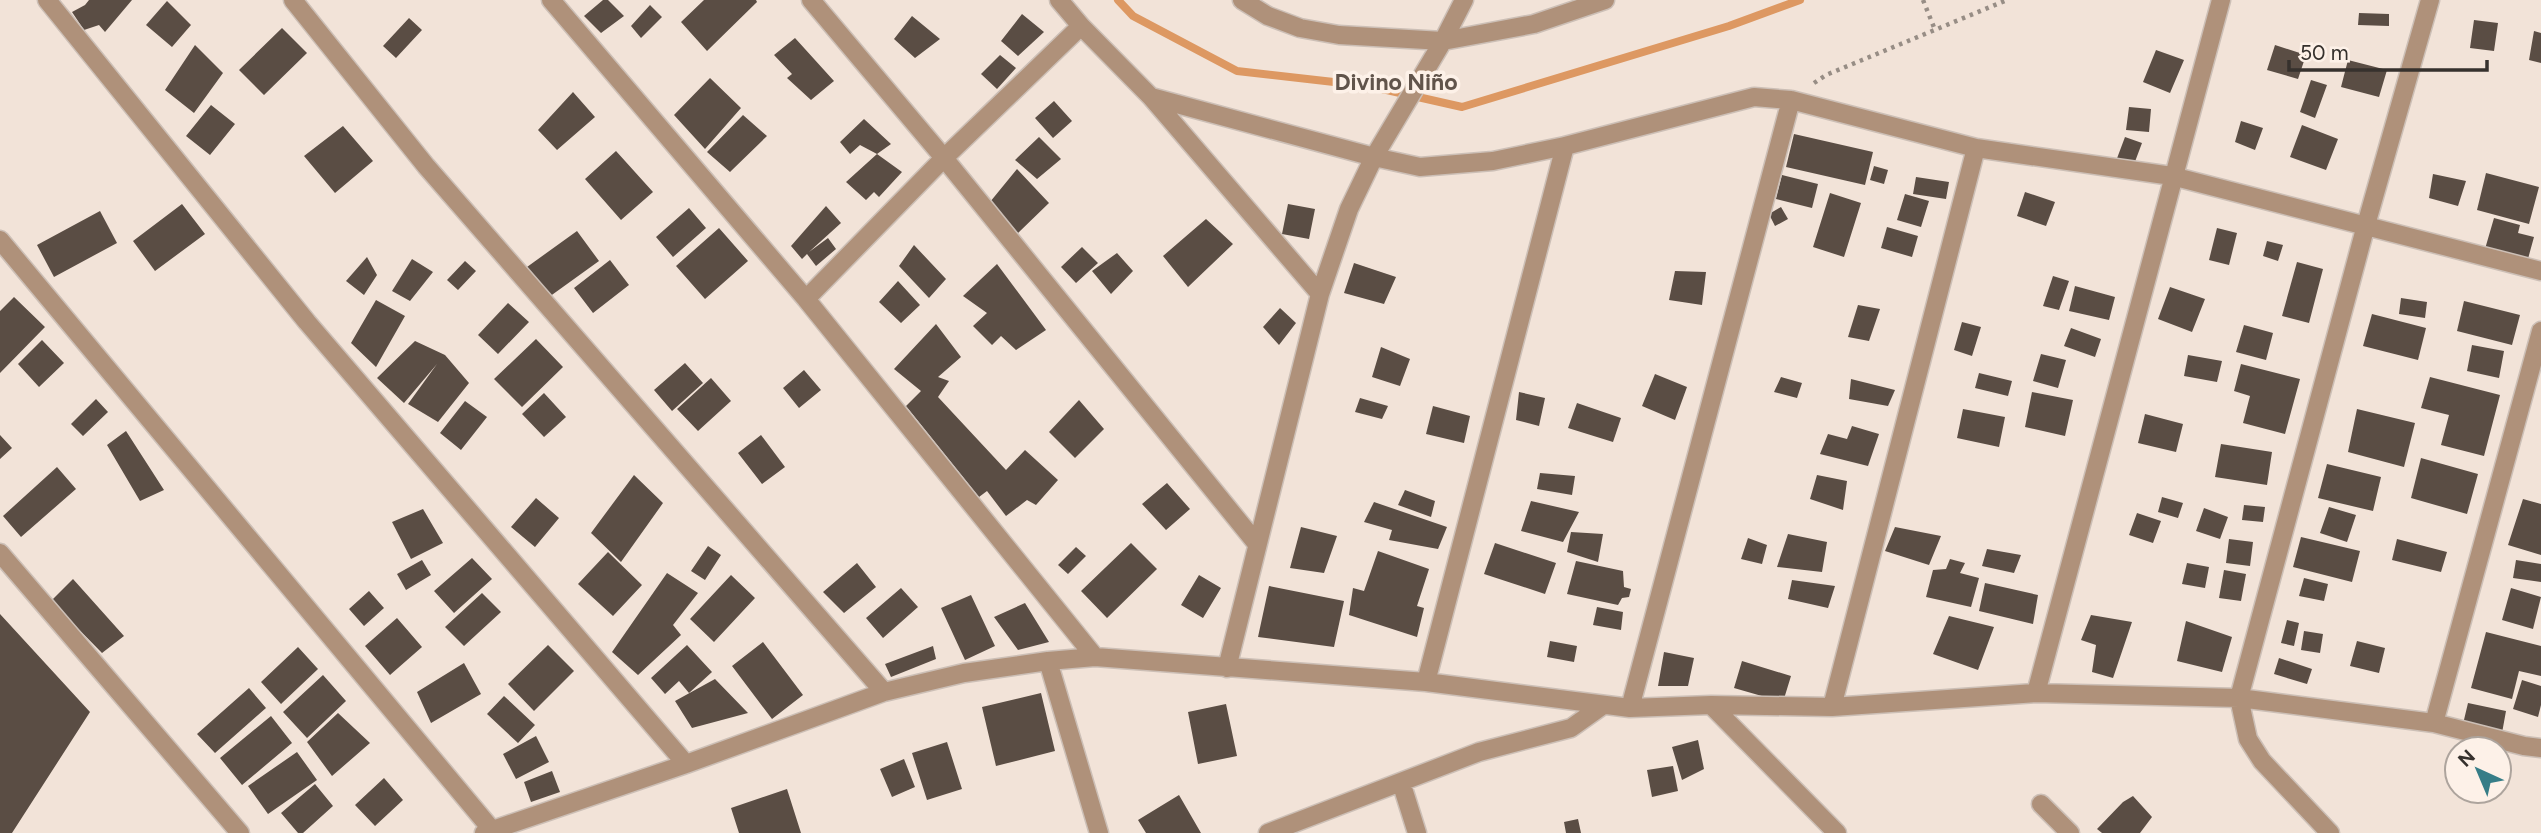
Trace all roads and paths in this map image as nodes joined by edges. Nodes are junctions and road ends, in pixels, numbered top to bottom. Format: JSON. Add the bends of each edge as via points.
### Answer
{"nodes":[{"id":1,"x":47,"y":0,"type":"edge"},
{"id":2,"x":293,"y":0,"type":"edge"},
{"id":3,"x":551,"y":0,"type":"edge"},
{"id":4,"x":811,"y":0,"type":"edge"},
{"id":5,"x":1059,"y":0,"type":"edge"},
{"id":6,"x":1242,"y":0,"type":"edge"},
{"id":7,"x":1464,"y":0,"type":"edge"},
{"id":8,"x":1605,"y":0,"type":"edge"},
{"id":9,"x":1923,"y":0,"type":"edge"},
{"id":10,"x":2007,"y":0,"type":"edge"},
{"id":11,"x":2221,"y":0,"type":"edge"},
{"id":12,"x":2430,"y":0,"type":"edge"},
{"id":13,"x":1271,"y":8,"type":"edge"},
{"id":14,"x":1081,"y":26,"type":"junction"},
{"id":15,"x":1935,"y":30,"type":"junction"},
{"id":16,"x":1443,"y":41,"type":"junction"},
{"id":17,"x":1151,"y":97,"type":"junction"},
{"id":18,"x":1791,"y":100,"type":"junction"},
{"id":19,"x":1565,"y":146,"type":"junction"},
{"id":20,"x":1976,"y":148,"type":"junction"},
{"id":21,"x":1374,"y":157,"type":"junction"},
{"id":22,"x":944,"y":158,"type":"junction"},
{"id":23,"x":2172,"y":176,"type":"junction"},
{"id":24,"x":2366,"y":225,"type":"junction"},
{"id":25,"x":0,"y":240,"type":"edge"},
{"id":26,"x":2541,"y":271,"type":"edge"},
{"id":27,"x":1320,"y":294,"type":"junction"},
{"id":28,"x":806,"y":299,"type":"junction"},
{"id":29,"x":2541,"y":331,"type":"edge"},
{"id":30,"x":1257,"y":544,"type":"junction"},
{"id":31,"x":0,"y":553,"type":"edge"},
{"id":32,"x":1095,"y":657,"type":"junction"},
{"id":33,"x":1048,"y":661,"type":"junction"},
{"id":34,"x":1227,"y":668,"type":"junction"},
{"id":35,"x":1426,"y":682,"type":"junction"},
{"id":36,"x":884,"y":692,"type":"junction"},
{"id":37,"x":2036,"y":693,"type":"junction"},
{"id":38,"x":2239,"y":698,"type":"junction"},
{"id":39,"x":1711,"y":705,"type":"junction"},
{"id":40,"x":1602,"y":706,"type":"junction"},
{"id":41,"x":1832,"y":707,"type":"junction"},
{"id":42,"x":1630,"y":708,"type":"junction"},
{"id":43,"x":2434,"y":723,"type":"junction"},
{"id":44,"x":2533,"y":747,"type":"edge"},
{"id":45,"x":685,"y":764,"type":"junction"},
{"id":46,"x":2541,"y":764,"type":"edge"},
{"id":47,"x":1401,"y":782,"type":"junction"},
{"id":48,"x":2041,"y":803,"type":"dead end"},
{"id":49,"x":488,"y":832,"type":"edge"},
{"id":50,"x":240,"y":833,"type":"edge"},
{"id":51,"x":1099,"y":833,"type":"edge"},
{"id":52,"x":1268,"y":833,"type":"edge"},
{"id":53,"x":1417,"y":833,"type":"edge"},
{"id":54,"x":1837,"y":833,"type":"edge"},
{"id":55,"x":2070,"y":833,"type":"edge"},
{"id":56,"x":2330,"y":833,"type":"edge"}],
"edges":[{"from":1,"to":45,"type":"street","via":[[307,322]]},
{"from":2,"to":36,"type":"street","via":[[426,166]]},
{"from":3,"to":28,"type":"street"},
{"from":4,"to":22,"type":"street"},
{"from":5,"to":14,"type":"street"},
{"from":6,"to":13,"type":"street"},
{"from":7,"to":16,"type":"street"},
{"from":8,"to":16,"type":"street","via":[[1534,24]]},
{"from":9,"to":15,"type":"path"},
{"from":10,"to":15,"type":"path"},
{"from":11,"to":23,"type":"street"},
{"from":12,"to":24,"type":"street"},
{"from":13,"to":16,"type":"street","via":[[1300,29]]},
{"from":14,"to":17,"type":"street"},
{"from":14,"to":22,"type":"street"},
{"from":15,"to":18,"type":"path","via":[[1826,75]]},
{"from":16,"to":21,"type":"street"},
{"from":17,"to":21,"type":"street"},
{"from":17,"to":27,"type":"street"},
{"from":18,"to":19,"type":"street","via":[[1754,97]]},
{"from":18,"to":20,"type":"street"},
{"from":18,"to":42,"type":"street"},
{"from":19,"to":21,"type":"street","via":[[1493,161],[1420,167]]},
{"from":19,"to":35,"type":"street"},
{"from":20,"to":23,"type":"street"},
{"from":20,"to":41,"type":"street"},
{"from":21,"to":27,"type":"street","via":[[1349,209]]},
{"from":22,"to":28,"type":"street"},
{"from":22,"to":30,"type":"street"},
{"from":23,"to":24,"type":"street"},
{"from":23,"to":37,"type":"street"},
{"from":24,"to":26,"type":"street"},
{"from":24,"to":38,"type":"street"},
{"from":25,"to":49,"type":"street"},
{"from":27,"to":30,"type":"street"},
{"from":28,"to":32,"type":"street"},
{"from":29,"to":43,"type":"street"},
{"from":30,"to":34,"type":"street"},
{"from":31,"to":50,"type":"street"},
{"from":32,"to":33,"type":"street"},
{"from":32,"to":34,"type":"street"},
{"from":33,"to":36,"type":"street","via":[[964,673]]},
{"from":33,"to":51,"type":"street"},
{"from":34,"to":35,"type":"street"},
{"from":35,"to":40,"type":"street"},
{"from":36,"to":45,"type":"street"},
{"from":37,"to":38,"type":"street"},
{"from":37,"to":41,"type":"street"},
{"from":38,"to":43,"type":"street"},
{"from":38,"to":56,"type":"street","via":[[2248,740],[2262,761]]},
{"from":39,"to":41,"type":"street"},
{"from":39,"to":42,"type":"street"},
{"from":39,"to":54,"type":"street"},
{"from":40,"to":42,"type":"street"},
{"from":40,"to":47,"type":"street","via":[[1571,728],[1479,752]]},
{"from":43,"to":44,"type":"street"},
{"from":44,"to":46,"type":"street"},
{"from":45,"to":49,"type":"street"},
{"from":47,"to":52,"type":"street"},
{"from":47,"to":53,"type":"street"},
{"from":48,"to":55,"type":"street"}]}
